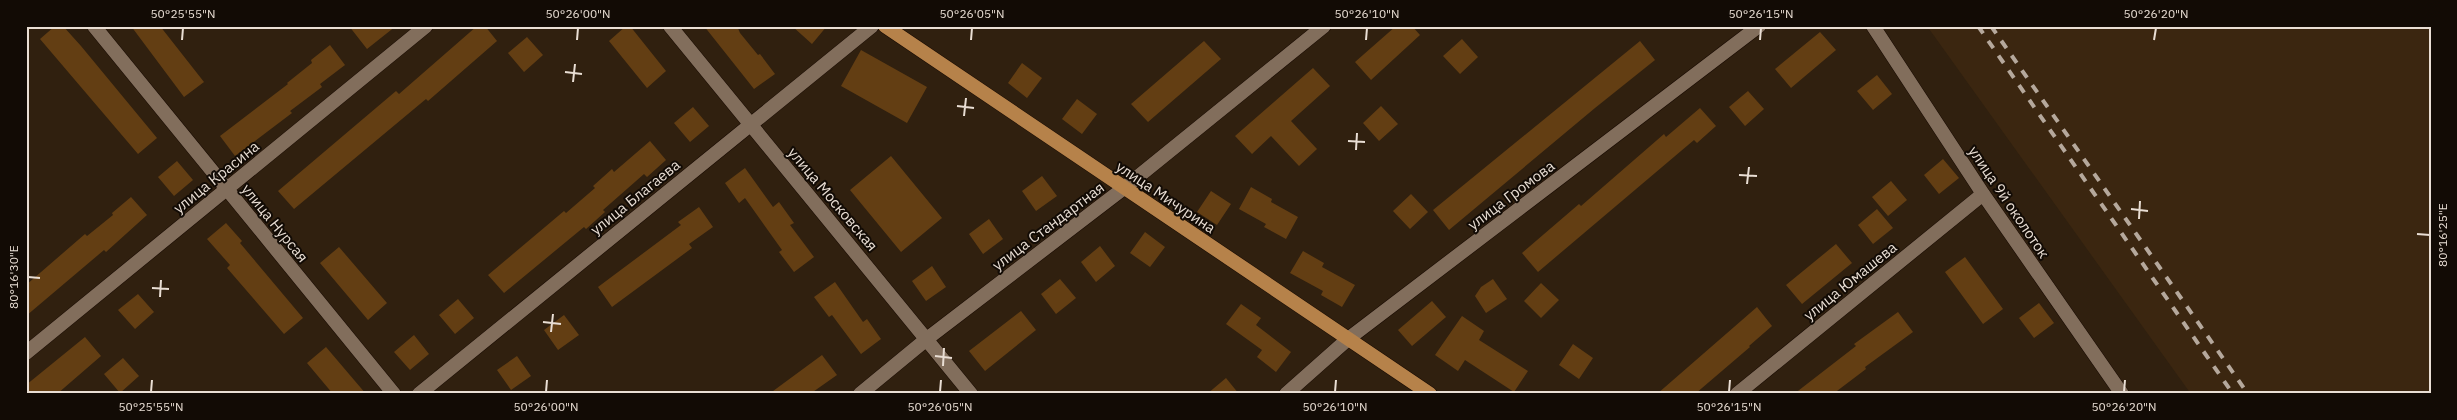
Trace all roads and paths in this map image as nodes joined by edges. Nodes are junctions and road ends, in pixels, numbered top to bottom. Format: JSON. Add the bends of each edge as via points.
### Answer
{"nodes":[{"id":1,"x":94,"y":26,"type":"edge"},
{"id":2,"x":426,"y":26,"type":"edge"},
{"id":3,"x":670,"y":26,"type":"edge"},
{"id":4,"x":872,"y":26,"type":"edge"},
{"id":5,"x":885,"y":26,"type":"edge"},
{"id":6,"x":1324,"y":26,"type":"edge"},
{"id":7,"x":1759,"y":26,"type":"edge"},
{"id":8,"x":1873,"y":26,"type":"edge"},
{"id":9,"x":749,"y":124,"type":"junction"},
{"id":10,"x":1124,"y":188,"type":"junction"},
{"id":11,"x":226,"y":190,"type":"junction"},
{"id":12,"x":1983,"y":194,"type":"junction"},
{"id":13,"x":928,"y":338,"type":"junction"},
{"id":14,"x":1348,"y":339,"type":"junction"},
{"id":15,"x":26,"y":354,"type":"edge"},
{"id":16,"x":394,"y":394,"type":"edge"},
{"id":17,"x":419,"y":394,"type":"edge"},
{"id":18,"x":860,"y":394,"type":"edge"},
{"id":19,"x":971,"y":394,"type":"edge"},
{"id":20,"x":1286,"y":394,"type":"edge"},
{"id":21,"x":1430,"y":394,"type":"edge"},
{"id":22,"x":1737,"y":394,"type":"edge"},
{"id":23,"x":2122,"y":394,"type":"edge"}],
"edges":[{"from":1,"to":11,"type":"street","name":"улица Нурсая"},
{"from":2,"to":11,"type":"street","name":"улица Красина"},
{"from":3,"to":9,"type":"street","name":"улица Московская"},
{"from":4,"to":9,"type":"street","name":"улица Благаева"},
{"from":5,"to":10,"type":"main road","name":"улица Мичурина"},
{"from":6,"to":10,"type":"street","name":"улица Стандартная"},
{"from":7,"to":14,"type":"street","name":"улица Громова"},
{"from":8,"to":12,"type":"street","name":"улица 9й околоток"},
{"from":9,"to":13,"type":"street","name":"улица Московская"},
{"from":9,"to":17,"type":"street","name":"улица Благаева"},
{"from":10,"to":13,"type":"street","name":"улица Стандартная"},
{"from":10,"to":14,"type":"main road","name":"улица Мичурина"},
{"from":11,"to":15,"type":"street","name":"улица Красина"},
{"from":11,"to":16,"type":"street","name":"улица Нурсая"},
{"from":12,"to":22,"type":"street","name":"улица Юмашева"},
{"from":12,"to":23,"type":"street","name":"улица 9й околоток"},
{"from":13,"to":18,"type":"street","name":"улица Стандартная"},
{"from":13,"to":19,"type":"street","name":"улица Московская"},
{"from":14,"to":20,"type":"street","name":"улица Громова"},
{"from":14,"to":21,"type":"main road","name":"улица Мичурина"}]}
